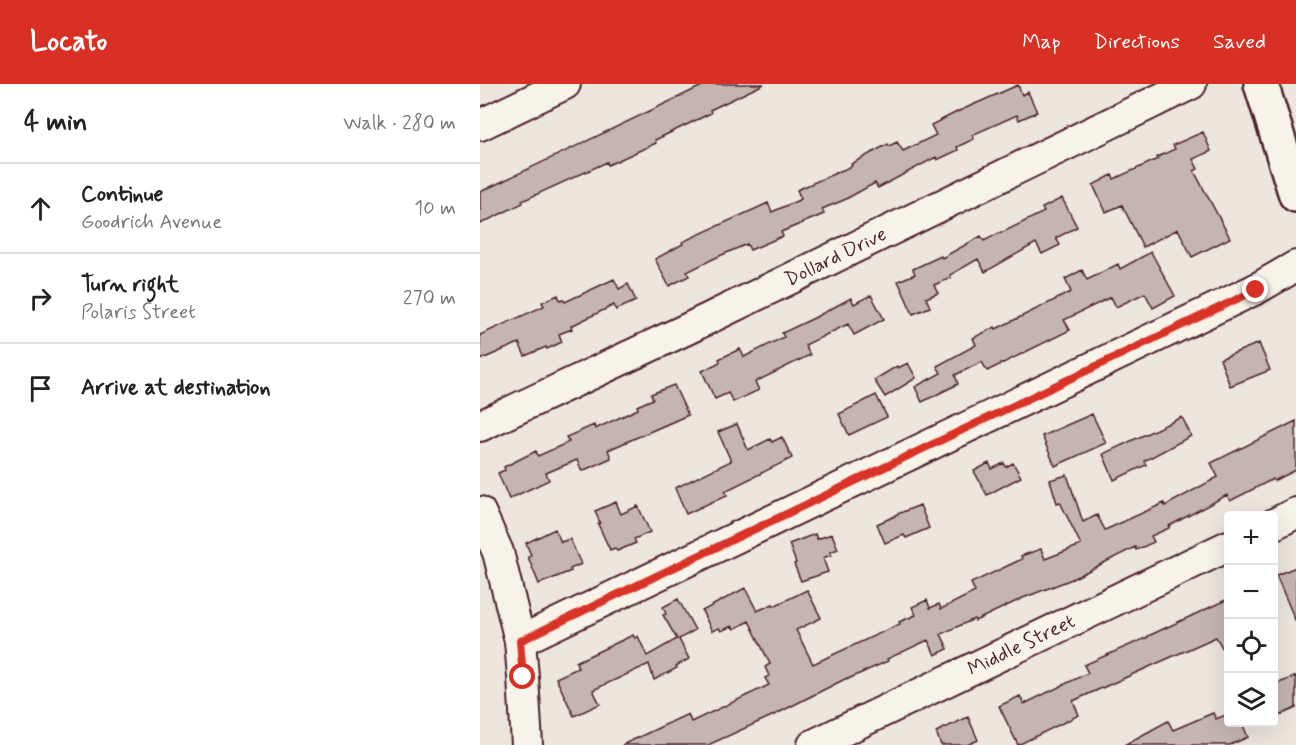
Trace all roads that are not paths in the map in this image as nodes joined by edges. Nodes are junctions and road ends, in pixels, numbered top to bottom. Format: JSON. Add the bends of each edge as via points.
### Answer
{"nodes":[{"id":1,"x":565,"y":84,"type":"edge"},
{"id":2,"x":1191,"y":84,"type":"edge"},
{"id":3,"x":1261,"y":84,"type":"edge"},
{"id":4,"x":480,"y":125,"type":"edge"},
{"id":5,"x":1296,"y":195,"type":"edge"},
{"id":6,"x":1296,"y":266,"type":"edge"},
{"id":7,"x":480,"y":426,"type":"edge"},
{"id":8,"x":480,"y":512,"type":"edge"},
{"id":9,"x":1296,"y":513,"type":"edge"},
{"id":10,"x":1278,"y":522,"type":"edge"},
{"id":11,"x":1224,"y":548,"type":"edge"},
{"id":12,"x":489,"y":557,"type":"edge"},
{"id":13,"x":520,"y":641,"type":"junction"},
{"id":14,"x":527,"y":745,"type":"edge"},
{"id":15,"x":813,"y":745,"type":"edge"}],
"edges":[{"from":1,"to":4,"type":"street"},
{"from":2,"to":7,"type":"street","name":"Dollard Drive"},
{"from":3,"to":5,"type":"main road"},
{"from":6,"to":13,"type":"street","via":[[1256,290]]},
{"from":8,"to":12,"type":"street"},
{"from":9,"to":10,"type":"street"},
{"from":11,"to":15,"type":"street","name":"Middle Street"},
{"from":12,"to":13,"type":"street"},
{"from":13,"to":14,"type":"street"}]}
